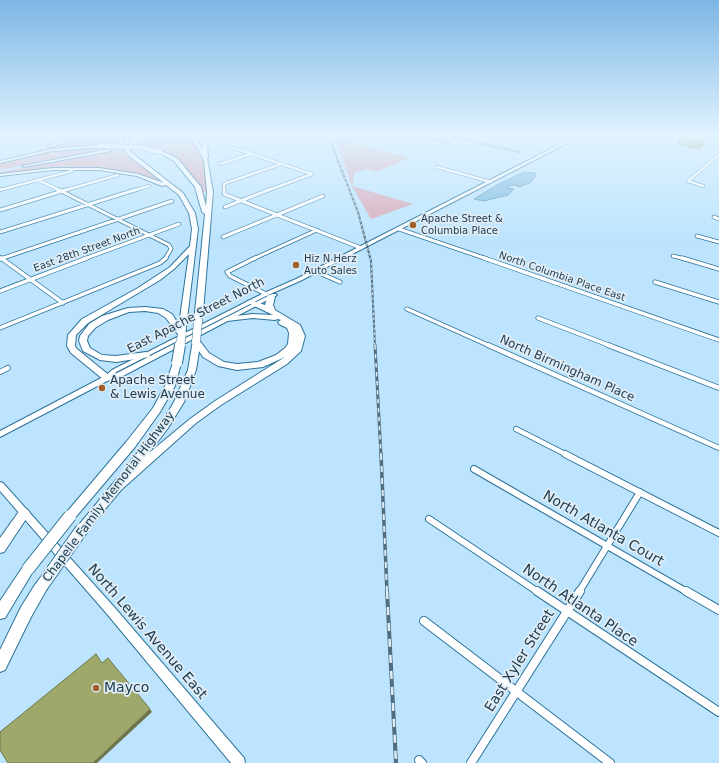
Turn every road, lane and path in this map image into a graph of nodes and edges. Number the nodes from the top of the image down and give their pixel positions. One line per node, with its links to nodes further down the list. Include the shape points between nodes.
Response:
1 (46, 171): 12 (highway)
2 (72, 171): 14 (street)
3 (106, 171): 20 (highway, via 149,178)
4 (152, 171): 20 (highway, Chapelle Family Memorial Highway)
5 (185, 171): 31 (highway, bridge, via 201,193)
6 (208, 171): 31 (highway, Chapelle Family Memorial Highway)
7 (262, 171): 23 (street, via 224,185 224,194)
8 (301, 171): 23 (street, via 312,174)
9 (450, 171): 15 (street)
10 (513, 171): 15 (main road, East Apache Street North)
11 (700, 171): 17 (street, via 688,181)
12 (0, 175)
13 (118, 175): 19 (street)
14 (38, 180): 18 (street); 19 (street)
15 (491, 182): 33 (main road, East Apache Street North)
16 (149, 186): 24 (street)
17 (703, 186)
18 (0, 190)
19 (62, 192): 24 (street); 26 (street)
20 (181, 194): 40 (highway, Chapelle Family Memorial Highway, via 194,218)
21 (323, 196): 27 (street)
22 (172, 201): 29 (street)
23 (241, 201): 25 (street); 27 (street)
24 (89, 205): 29 (street); 35 (street)
25 (224, 207)
26 (0, 210)
27 (277, 215): 34 (street); 38 (street)
28 (714, 217): 30 (street)
29 (117, 219): 36 (street); 43 (street)
30 (719, 219)
31 (208, 222): 61 (highway, Chapelle Family Memorial Highway, bridge, via 196,342)
32 (179, 224): 36 (street, East 28th Street North)
33 (399, 229): 41 (main road, East Apache Street North); 60 (street, North Columbia Place East)
34 (317, 230): 41 (street); 50 (street, via 227,272 230,276)
35 (0, 232)
36 (148, 235): 46 (street, East 28th Street North); 52 (street, via 171,247 166,259)
37 (697, 236): 39 (street)
38 (223, 237)
39 (719, 242)
40 (193, 246): 59 (highway, Chapelle Family Memorial Highway); 65 (highway, via 158,279 90,318 72,335 71,346 74,351)
41 (361, 248): 45 (main road, East Apache Street North)
42 (673, 256): 44 (street)
43 (0, 258): 46 (street)
44 (719, 269)
45 (315, 271): 47 (street); 50 (main road, East Apache Street North)
46 (30, 279): 49 (street, East 28th Street North); 52 (street)
47 (340, 282)
48 (655, 282): 51 (street)
49 (0, 291)
50 (268, 295): 53 (main road, East Apache Street North); 55 (highway)
51 (719, 302)
52 (63, 303): 58 (street)
53 (253, 304): 55 (highway); 57 (main road, East Apache Street North); 62 (main road, East Apache Street North)
54 (407, 309): 69 (street, North Birmingham Place)
55 (273, 315): 57 (highway); 61 (highway, via 290,327 294,339 288,350 272,361 251,367 232,366 217,362); 72 (highway, via 291,321 298,327 301,341 296,352 193,421)
56 (538, 318): 66 (street)
57 (227, 319): 65 (main road, East Apache Street North, via 119,375)
58 (0, 328)
59 (182, 334): 62 (highway, via 172,318 164,313 133,310 100,320 89,328 84,336 86,349 100,356 116,359); 81 (highway, Chapelle Family Memorial Highway, bridge, via 170,386 157,410 132,444 28,569)
60 (719, 340)
61 (199, 352): 72 (highway, Chapelle Family Memorial Highway, via 172,414)
62 (146, 355): 65 (main road, East Apache Street North, via 114,371)
63 (8, 368): 64 (street)
64 (0, 372)
65 (107, 378): 68 (main road, East Apache Street North)
66 (719, 388)
67 (516, 429): 73 (street)
68 (0, 434)
69 (719, 448)
70 (474, 469): 77 (street, North Atlanta Court)
71 (0, 485): 74 (main road, North Lewis Avenue East)
72 (117, 486): 83 (highway, Chapelle Family Memorial Highway, bridge, via 41,586)
73 (640, 492): 76 (street); 77 (street, East Xyler Street)
74 (24, 513): 78 (highway); 86 (main road, North Lewis Avenue East, via 111,611)
75 (429, 520): 80 (street, North Atlanta Place)
76 (719, 533)
77 (608, 546): 79 (street, North Atlanta Court); 80 (street, East Xyler Street)
78 (0, 548)
79 (719, 610)
80 (567, 611): 84 (street, East Xyler Street); 85 (street, North Atlanta Place)
81 (0, 613)
82 (424, 621): 84 (street)
83 (0, 665)
84 (517, 691): 87 (street, East Xyler Street); 88 (street)
85 (719, 712)
86 (238, 763)
87 (471, 763)
88 (610, 763)

